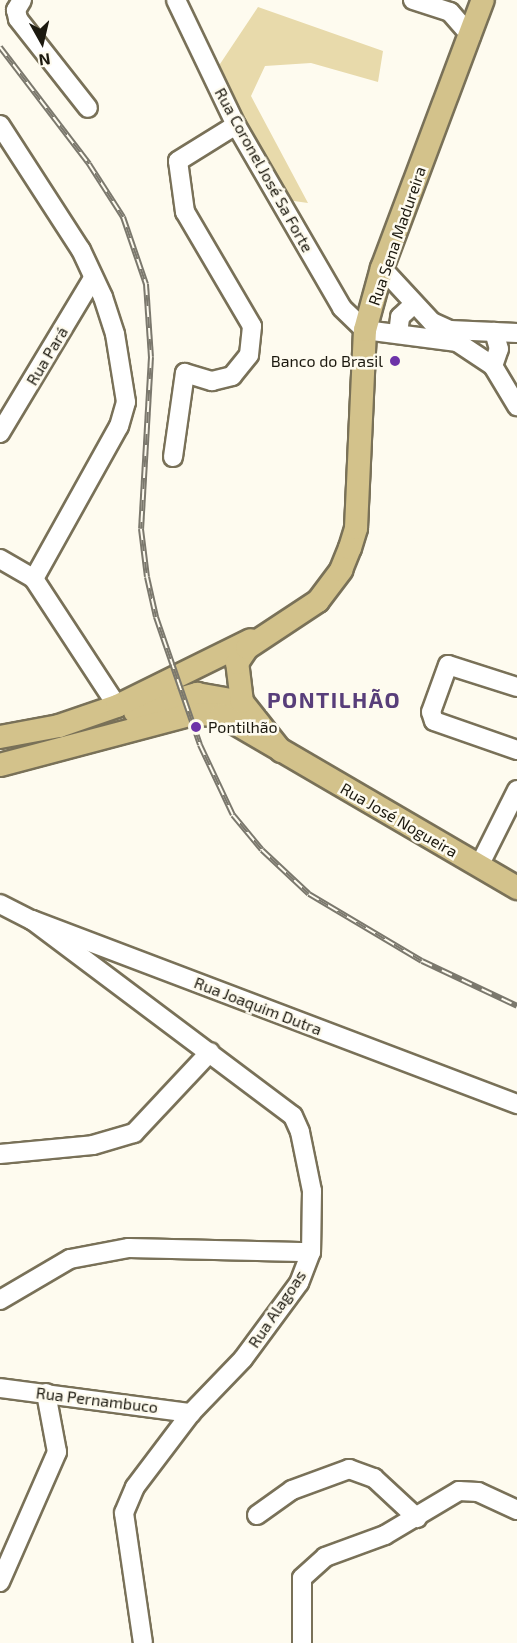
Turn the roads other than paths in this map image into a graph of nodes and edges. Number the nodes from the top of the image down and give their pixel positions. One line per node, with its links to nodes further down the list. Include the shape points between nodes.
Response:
1 (22, 0): 7 (street, via 16,10 18,19)
2 (177, 0): 9 (street, Rua Coronel José Sa Forte)
3 (413, 0): 5 (street)
4 (483, 3): 5 (street); 6 (main road, Rua Sena Madureira)
5 (450, 12): 6 (street)
6 (471, 36): 10 (main road, Rua Sena Madureira)
7 (88, 108)
8 (0, 125): 11 (street, via 81,250)
9 (236, 125): 13 (street, Rua Coronel José Sa Forte, via 342,308); 20 (street, via 178,161 185,212 252,326 249,355 232,376 212,381 185,373)
10 (382, 268): 12 (street); 13 (main road, Rua Sena Madureira)
11 (93, 278): 19 (street, Rua Pará); 22 (street, via 115,334 125,413)
12 (413, 304): 14 (street, via 432,322 450,330); 16 (street, via 400,316)
13 (365, 330): 16 (street); 23 (main road, Rua Sena Madureira, via 356,528 341,570 318,601)
14 (494, 332): 15 (street); 17 (street, via 499,349)
15 (517, 333)
16 (398, 334): 17 (street, via 457,342)
17 (493, 366): 18 (street)
18 (517, 406)
19 (0, 433)
20 (173, 457)
21 (0, 559): 22 (street)
22 (34, 579): 26 (street)
23 (277, 628): 25 (main road, via 240,654 235,672); 26 (main road)
24 (517, 687): 28 (street, via 448,665 431,712 434,721)
25 (242, 702): 26 (main road, via 197,694 135,712); 29 (main road)
26 (117, 705): 27 (main road, via 59,726)
27 (0, 737)
28 (517, 750)
29 (281, 751): 30 (main road, Rua José Nogueira, via 232,719 194,714); 33 (main road, Rua José Nogueira)
30 (10, 762): 31 (main road, Rua José Nogueira)
31 (0, 774)
32 (517, 790): 33 (street)
33 (478, 866): 34 (main road, Rua José Nogueira)
34 (517, 888)
35 (0, 904): 36 (street, Rua Joaquim Dutra)
36 (32, 920): 37 (street, Rua Alagoas); 38 (street, Rua Joaquim Dutra)
37 (210, 1052): 39 (street, via 134,1132 93,1145); 40 (street, Rua Alagoas, via 268,1095 297,1124 312,1191)
38 (517, 1104)
39 (0, 1154)
40 (311, 1252): 41 (street, via 129,1248 70,1259); 44 (street, Rua Alagoas, via 299,1283 243,1359)
41 (0, 1300)
42 (1, 1389): 43 (street, Rua Pernambuco)
43 (46, 1393): 44 (street, Rua Pernambuco); 48 (street, via 57,1452)
44 (191, 1413): 49 (street, Rua Alagoas, via 135,1487 124,1513)
45 (517, 1510): 47 (street, via 466,1490)
46 (256, 1515): 47 (street, via 292,1490 349,1469 374,1478)
47 (417, 1518): 50 (street, via 313,1565 302,1578)
48 (0, 1582)
49 (143, 1643)
50 (302, 1643)

